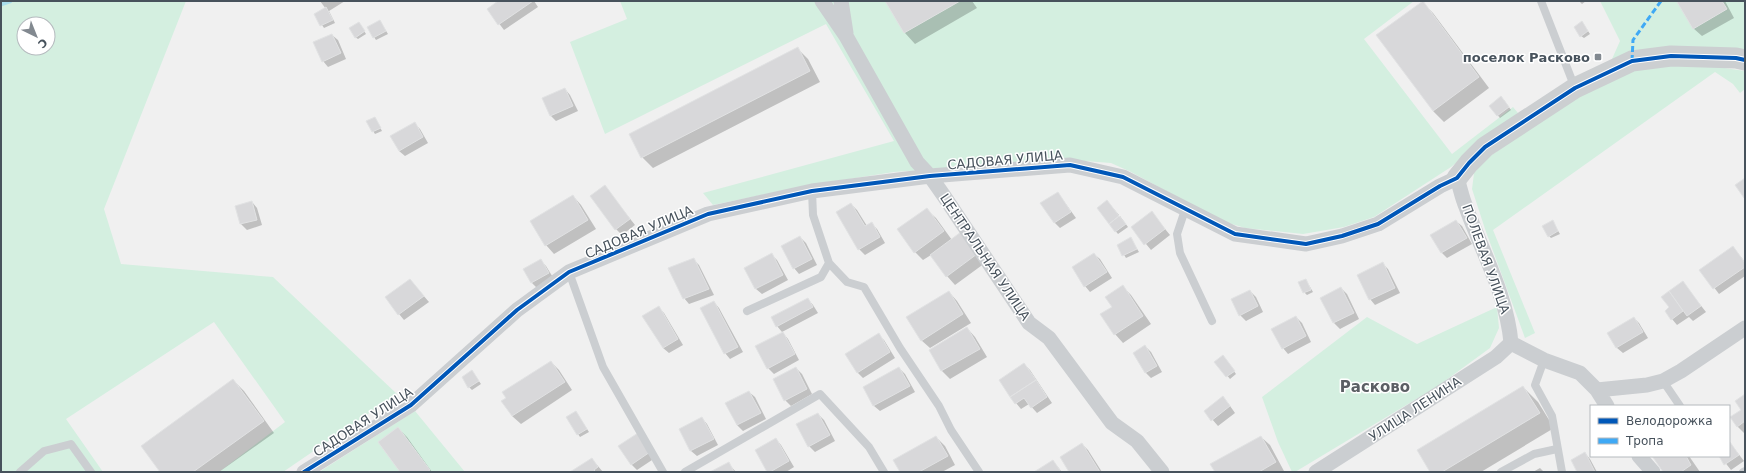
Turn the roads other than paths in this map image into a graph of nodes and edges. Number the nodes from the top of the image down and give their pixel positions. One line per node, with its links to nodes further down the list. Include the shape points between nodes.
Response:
1 (822, 1): 4 (street, ЦЕНТРАЛЬНАЯ УЛИЦА)
2 (841, 1): 4 (street)
3 (1541, 1): 6 (lane)
4 (846, 36): 7 (street, ЦЕНТРАЛЬНАЯ УЛИЦА, via 917,162)
5 (1745, 60): 6 (street, САДОВАЯ УЛИЦА, via 1671,56 1632,61)
6 (1575, 88): 8 (street, САДОВАЯ УЛИЦА, via 1485,147)
7 (930, 176): 9 (street, САДОВАЯ УЛИЦА); 10 (street, САДОВАЯ УЛИЦА, via 1070,165 1123,177); 31 (street, ЦЕНТРАЛЬНАЯ УЛИЦА, via 1029,323 1050,338 1112,423 1137,441)
8 (1458, 178): 10 (street, САДОВАЯ УЛИЦА, via 1440,186 1378,224 1306,244 1235,234); 16 (street, ПОЛЕВАЯ УЛИЦА, via 1465,206 1505,306)
9 (812, 190): 11 (lane, via 813,215); 12 (street, САДОВАЯ УЛИЦА, via 708,214)
10 (1186, 210): 14 (lane, via 1177,234 1180,253)
11 (829, 263): 13 (lane, via 821,276); 30 (lane, via 847,282 864,288)
12 (569, 272): 26 (street, САДОВАЯ УЛИЦА, via 517,310 411,406); 27 (lane, via 603,367)
13 (747, 311)
14 (1212, 321)
15 (1745, 328): 18 (street)
16 (1511, 343): 17 (street); 32 (street, УЛИЦА ЛЕНИНА, via 1496,357)
17 (1544, 360): 19 (street, via 1580,373); 22 (lane, via 1535,385 1552,416)
18 (1663, 381): 19 (street); 21 (lane)
19 (1597, 390): 20 (street)
20 (1606, 405)
21 (1679, 405)
22 (1558, 449): 33 (lane, via 1534,454); 34 (lane)
23 (1640, 457): 35 (street)
24 (20, 472): 25 (lane, via 44,452 71,444)
25 (91, 472)
26 (304, 472)
27 (663, 472)
28 (685, 472): 29 (lane, via 820,394 869,447)
29 (884, 472)
30 (979, 472)
31 (1162, 472)
32 (1316, 472)
33 (1501, 472)
34 (1562, 472)
35 (1653, 472)

